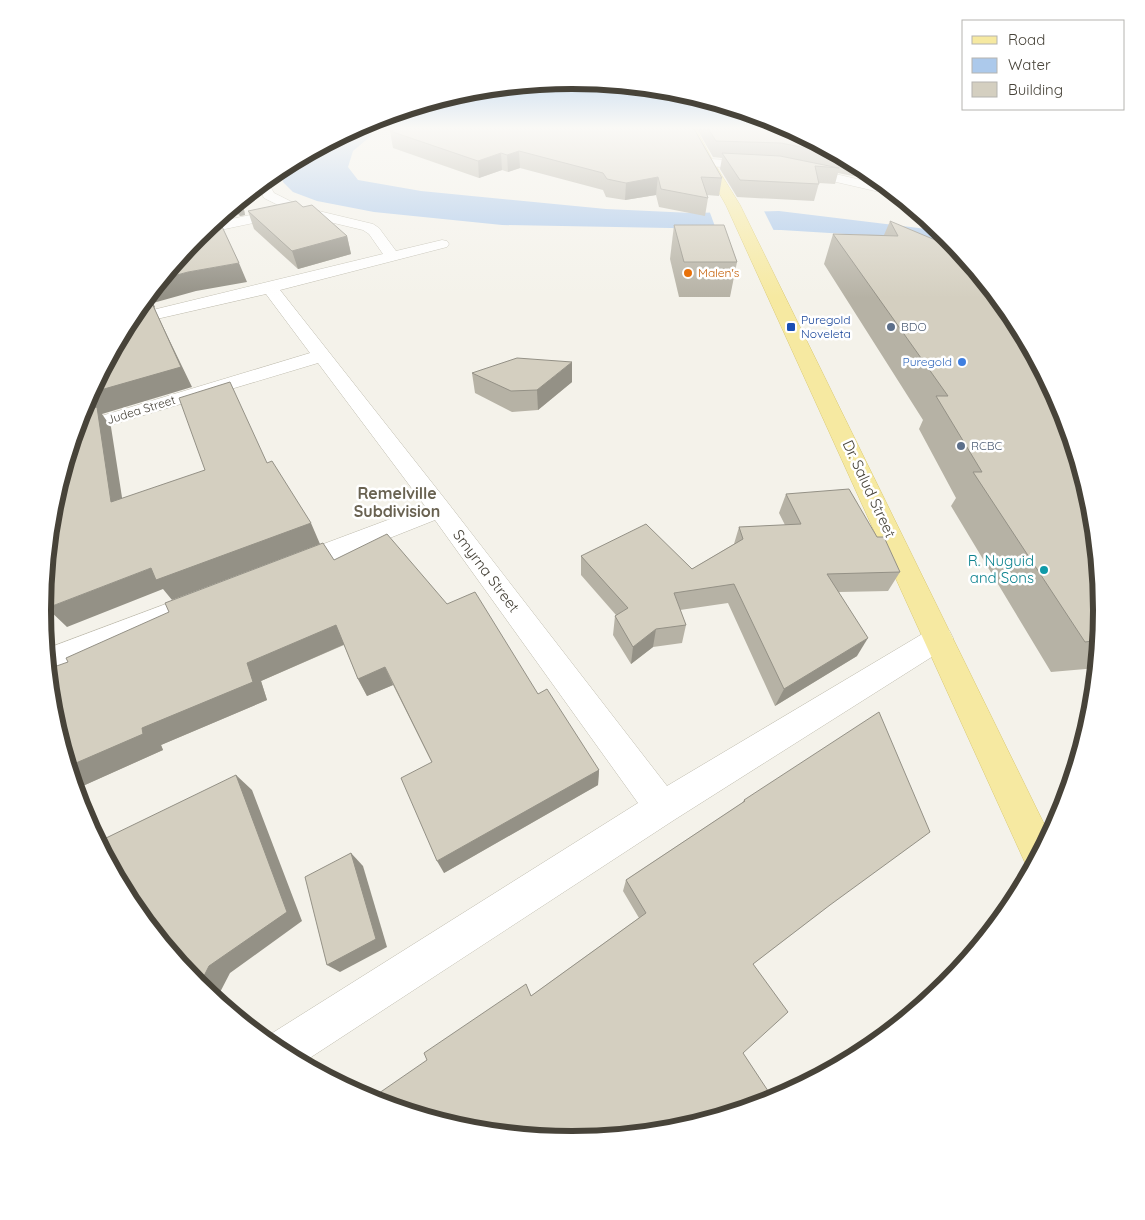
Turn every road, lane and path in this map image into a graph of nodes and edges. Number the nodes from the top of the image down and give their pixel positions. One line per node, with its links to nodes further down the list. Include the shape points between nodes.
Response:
1 (720, 184): 16 (main road, Dr. Salud Street)
2 (860, 184): 3 (street)
3 (878, 188)
4 (266, 189): 5 (street, via 269,195)
5 (297, 210): 6 (street); 8 (street, via 368,227)
6 (220, 226)
7 (442, 244): 8 (street)
8 (392, 258): 9 (street)
9 (270, 288): 10 (street); 11 (street, Smyrna Street)
10 (140, 318)
11 (321, 356): 12 (street, Judea Street); 13 (street, Smyrna Street)
12 (85, 427)
13 (440, 509): 14 (street); 18 (street, Smyrna Street)
14 (276, 573)
15 (184, 608): 17 (street)
16 (939, 638): 18 (street); 19 (main road, Dr. Salud Street)
17 (54, 659)
18 (662, 808): 20 (street)
19 (1037, 847)
20 (289, 1046)

